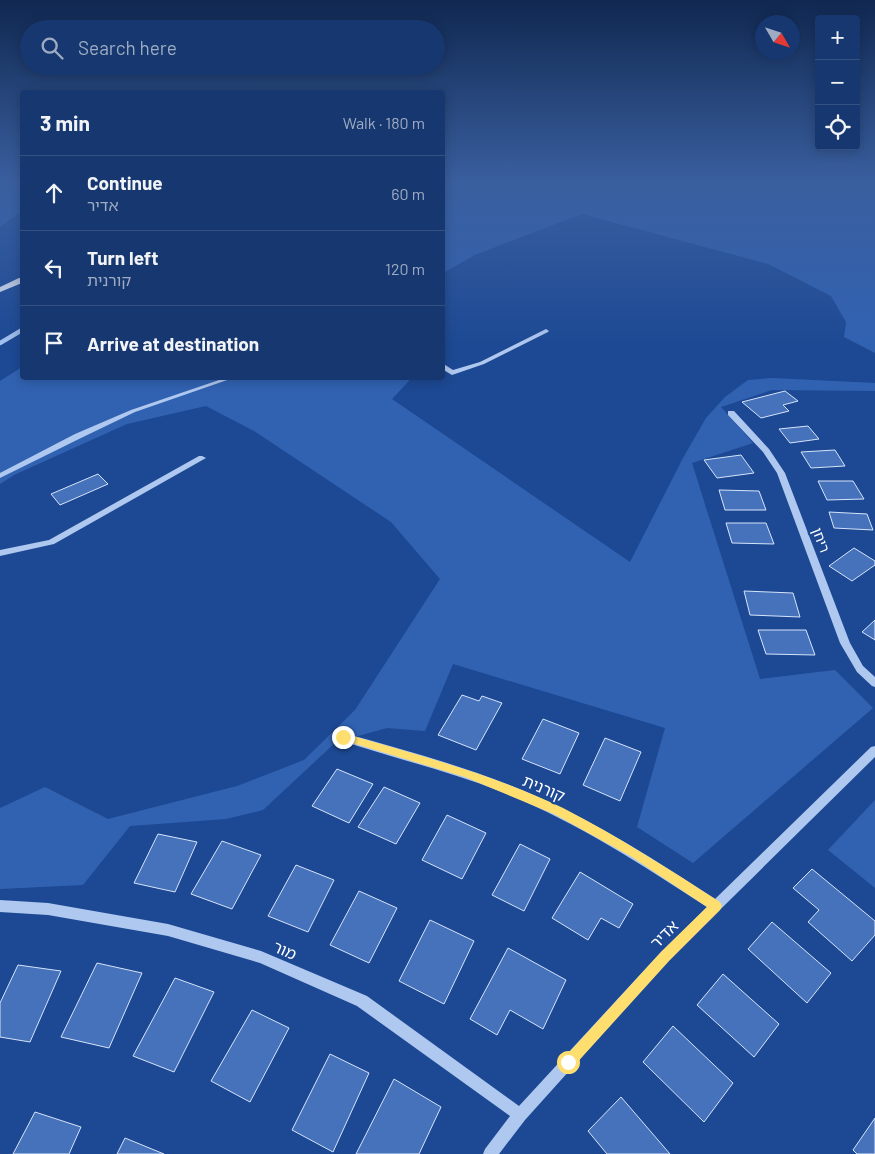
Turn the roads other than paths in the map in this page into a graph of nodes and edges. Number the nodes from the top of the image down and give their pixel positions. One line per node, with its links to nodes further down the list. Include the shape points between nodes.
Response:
1 (20, 281): 2 (main road)
2 (0, 290)
3 (546, 331): 4 (street, via 482,363 452,373)
4 (445, 367)
5 (224, 380): 8 (street, via 133,411)
6 (731, 413): 10 (street, ריחן, via 766,451 781,473 845,644 860,669)
7 (202, 458): 9 (street, via 51,542)
8 (0, 476)
9 (0, 553)
10 (875, 683)
11 (343, 737): 14 (street, קורנית, via 467,774 558,811 636,854)
12 (875, 750): 14 (street, אדיר)
13 (0, 906): 15 (street, מור, via 48,908 168,930 262,957 362,1001)
14 (716, 906): 15 (street, אדיר, via 665,956)
15 (520, 1115): 16 (street, אדיר)
16 (490, 1154)

